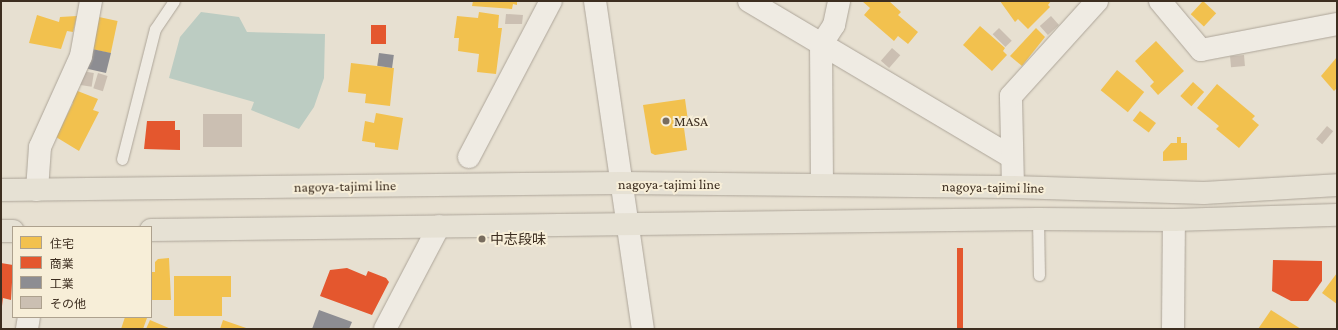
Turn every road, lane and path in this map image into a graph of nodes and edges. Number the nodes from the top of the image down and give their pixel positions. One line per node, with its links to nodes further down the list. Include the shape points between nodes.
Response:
1 (91, 1): 19 (street, via 81,56 40,147)
2 (174, 1): 13 (lane, via 154,29)
3 (551, 1): 12 (street)
4 (595, 1): 14 (street)
5 (749, 1): 10 (street)
6 (839, 1): 10 (street, via 834,25)
7 (1097, 1): 11 (street, via 1011,96)
8 (1160, 1): 9 (street, via 1200,50)
9 (1337, 24)
10 (821, 45): 11 (street); 15 (street)
11 (1012, 156): 17 (street)
12 (469, 158)
13 (122, 159)
14 (621, 183): 15 (main road, nagoya-tajimi line); 19 (main road, nagoya-tajimi line); 23 (street)
15 (822, 185): 17 (main road, nagoya-tajimi line)
16 (1337, 185): 17 (main road, nagoya-tajimi line, via 1204,193)
17 (1013, 187)
18 (1, 190): 19 (main road, nagoya-tajimi line)
19 (37, 190)
20 (1337, 215): 22 (main road)
21 (1038, 219): 22 (main road); 23 (main road); 28 (lane)
22 (1174, 220): 33 (street)
23 (627, 224): 24 (main road); 32 (street)
24 (438, 226): 25 (main road); 31 (street)
25 (152, 230)
26 (1, 231): 27 (main road)
27 (12, 231)
28 (1039, 275)
29 (29, 318): 30 (street)
30 (27, 329)
31 (385, 329)
32 (643, 329)
33 (1173, 329)

